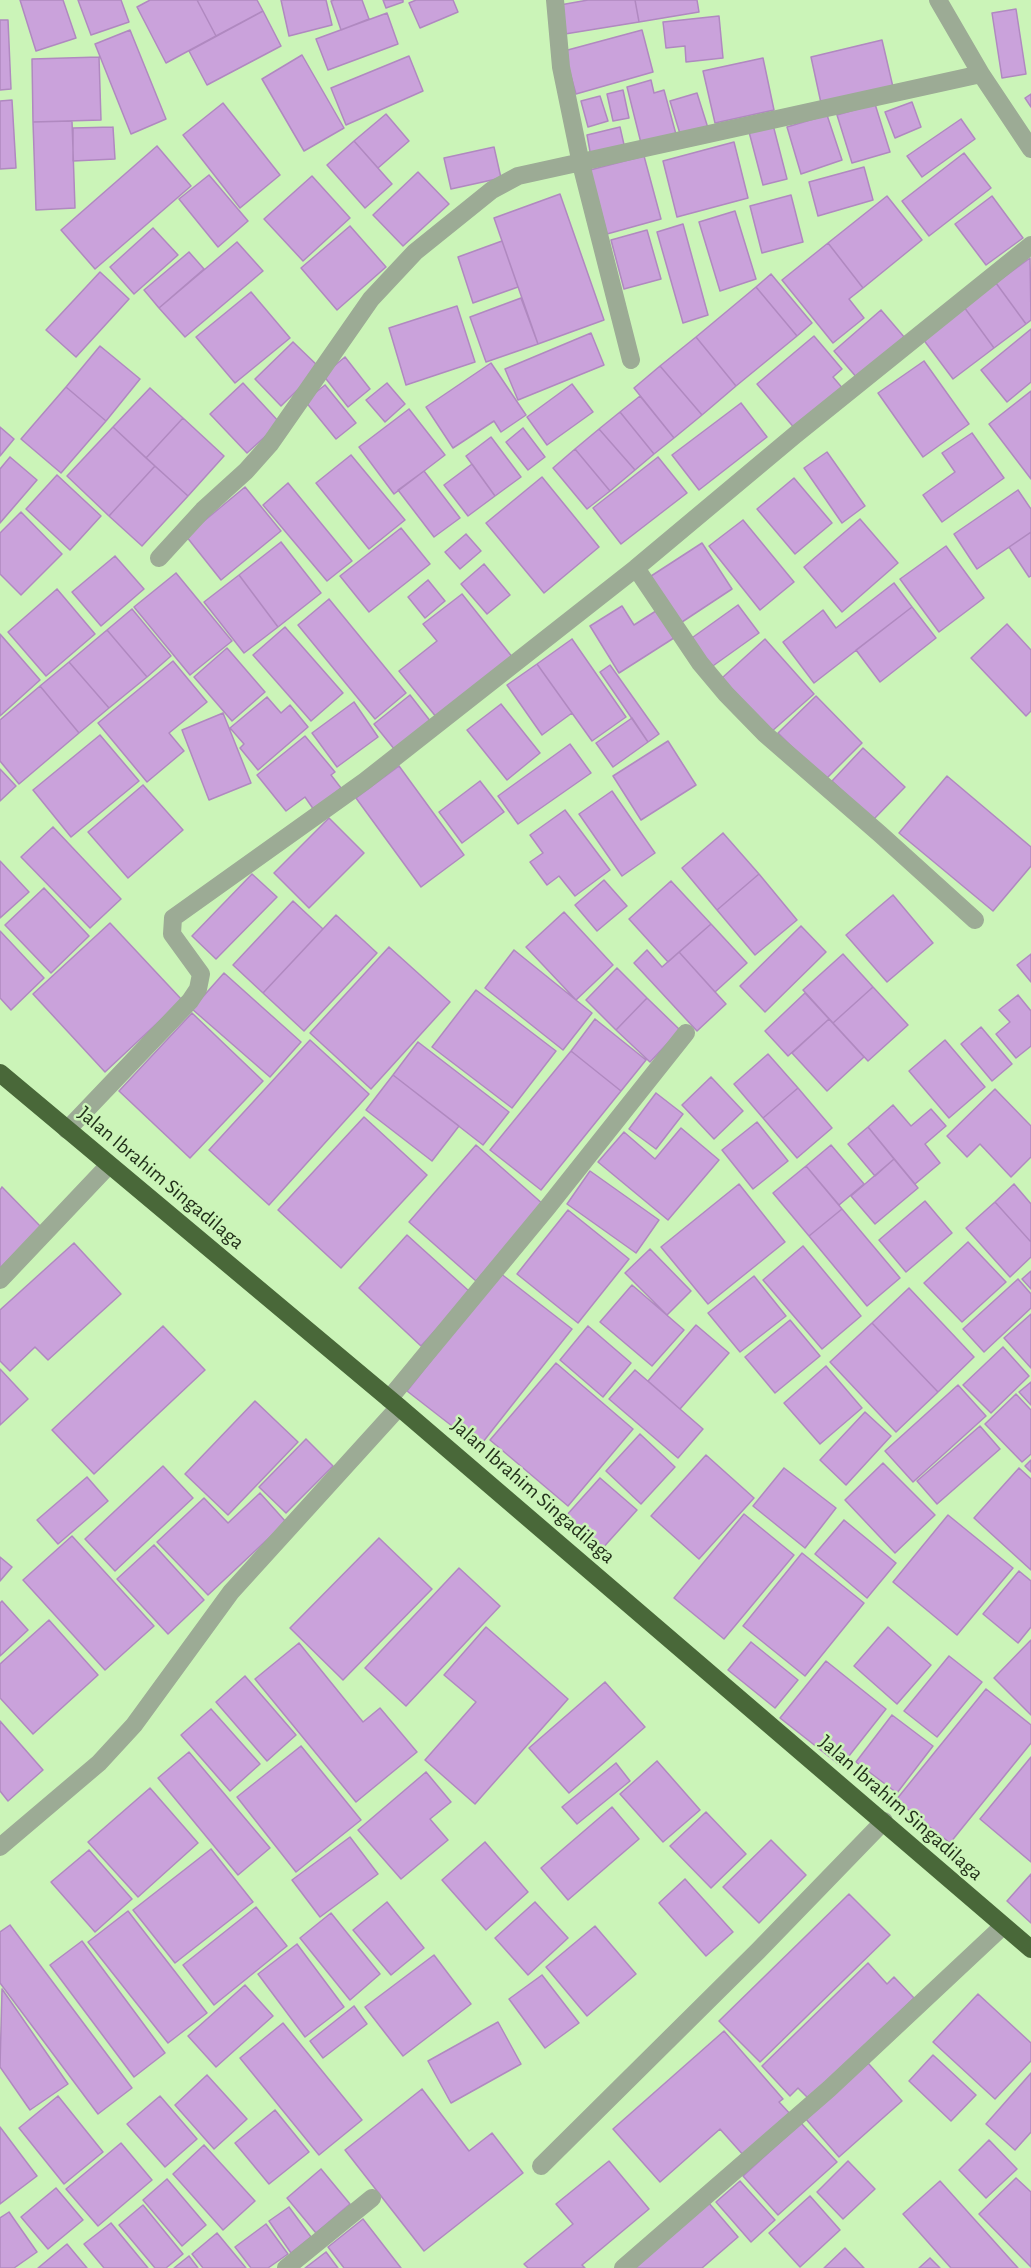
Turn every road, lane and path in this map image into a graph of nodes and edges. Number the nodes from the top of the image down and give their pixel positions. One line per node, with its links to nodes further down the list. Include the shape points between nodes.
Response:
1 (555, 0): 5 (street, via 561,67)
2 (938, 0): 3 (street)
3 (981, 74): 4 (street); 5 (street)
4 (1031, 149)
5 (581, 164): 7 (street); 8 (street, via 518,176 492,190 415,252 371,299 270,444)
6 (1031, 245): 9 (street)
7 (631, 360)
8 (159, 558)
9 (636, 568): 10 (street, via 700,663 734,702); 13 (street, via 365,781 173,918 172,934 201,974 198,989)
10 (975, 920)
11 (686, 1033): 16 (street)
12 (0, 1073): 13 (highway, Jalan Ibrahim Singadilaga)
13 (67, 1130): 14 (highway, Jalan Ibrahim Singadilaga)
14 (109, 1165): 15 (street); 16 (highway, Jalan Ibrahim Singadilaga)
15 (0, 1280)
16 (394, 1403): 17 (highway, Jalan Ibrahim Singadilaga); 18 (street, via 231,1592 120,1740 99,1763)
17 (884, 1821): 19 (highway, Jalan Ibrahim Singadilaga); 21 (street)
18 (0, 1847)
19 (1002, 1926): 20 (highway, Jalan Ibrahim Singadilaga); 24 (street, via 829,2090)
20 (1031, 1949)
21 (541, 2166)
22 (372, 2198): 23 (street)
23 (286, 2268)
24 (622, 2268)

